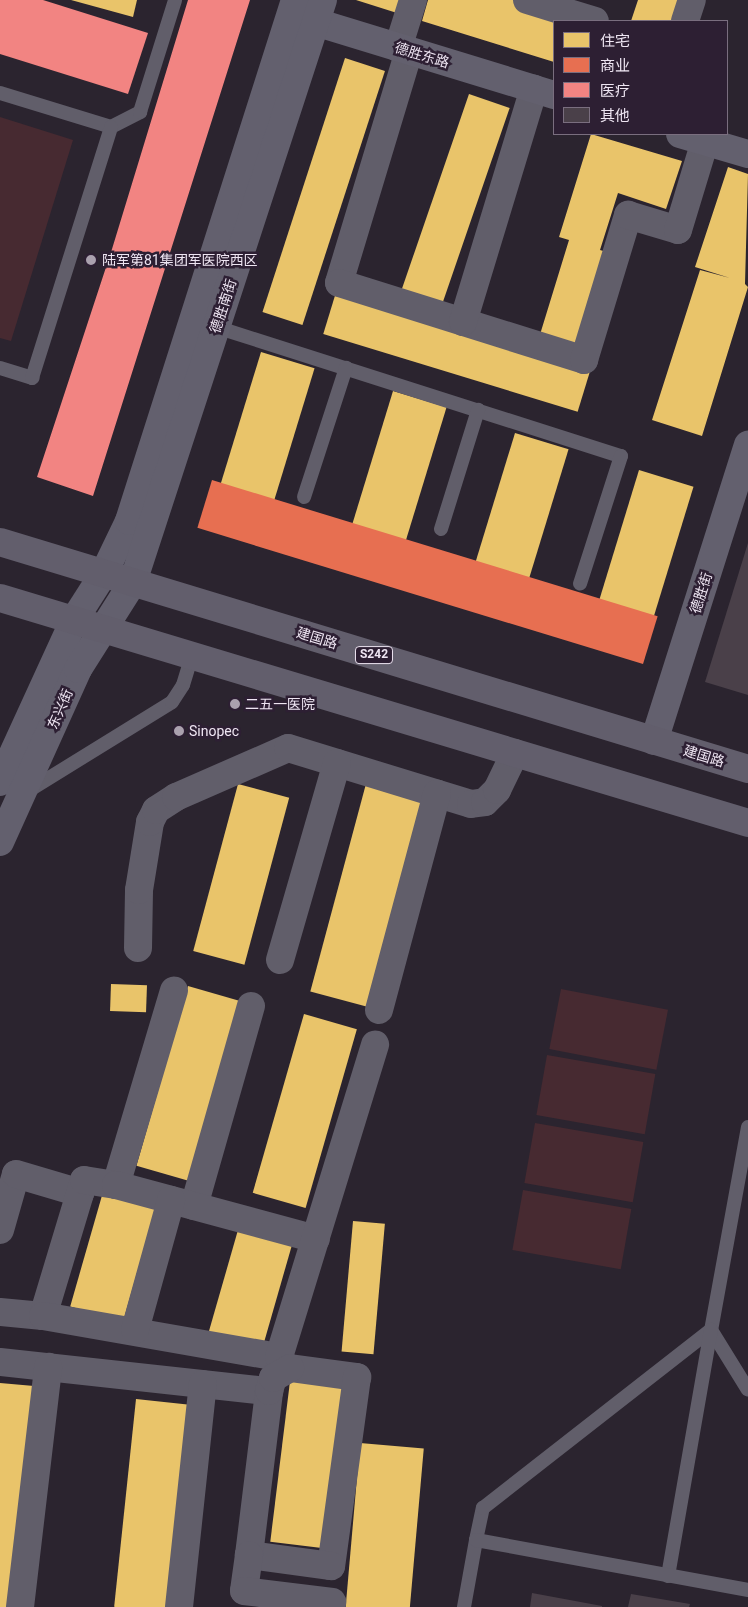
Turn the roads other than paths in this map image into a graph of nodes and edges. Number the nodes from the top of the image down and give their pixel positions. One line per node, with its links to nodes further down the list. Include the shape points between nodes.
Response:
1 (175, 0): 13 (lane, via 140,112)
2 (413, 0): 10 (street)
3 (527, 0): 5 (street)
4 (692, 0): 9 (street)
5 (557, 5): 8 (street)
6 (292, 7): 7 (main road, 德胜东路); 25 (main road, 德胜南街, via 129,521)
7 (319, 12): 10 (main road, 德胜东路); 17 (main road, 德胜南街)
8 (593, 20)
9 (685, 20)
10 (404, 50): 11 (main road, 德胜东路); 16 (street, via 339,284)
11 (544, 92): 16 (street)
12 (0, 93): 13 (lane)
13 (111, 126): 18 (lane, via 32,378)
14 (693, 137): 15 (main road); 16 (street, via 678,230 628,215 584,360)
15 (748, 154)
16 (462, 322)
17 (216, 327): 19 (lane); 26 (main road, 德胜南街)
18 (0, 368)
19 (346, 368): 20 (lane); 22 (lane)
20 (478, 410): 23 (lane); 27 (lane, via 621,456)
21 (748, 445): 32 (main road, 德胜街)
22 (304, 497)
23 (441, 529)
24 (0, 542): 25 (main road, 建国路 / S242)
25 (104, 573): 26 (main road, 建国路 / S242); 29 (main road, 东兴街)
26 (133, 582): 30 (main road, 东兴街); 32 (main road, 建国路 / S242)
27 (580, 584)
28 (0, 598): 29 (main road)
29 (74, 620): 30 (main road); 36 (main road, 东兴街)
30 (104, 629): 31 (main road); 36 (main road, 东兴街)
31 (192, 656): 33 (main road); 36 (lane, via 183,685 172,702)
32 (654, 741): 35 (main road, 建国路 / S242)
33 (515, 753): 37 (street, via 497,790 485,802 471,804); 38 (main road)
34 (337, 763): 37 (street); 40 (street, via 288,748 176,797 156,810 146,838 139,890); 41 (street)
35 (748, 769)
36 (7, 788): 39 (main road, 东兴街)
37 (437, 794): 44 (street)
38 (748, 823)
39 (0, 842)
40 (138, 948)
41 (280, 960)
42 (174, 990): 47 (street)
43 (251, 1006): 49 (street)
44 (378, 1010)
45 (375, 1044): 51 (street)
46 (748, 1127): 55 (lane)
47 (116, 1185): 48 (street, via 84,1180); 49 (street)
48 (80, 1193): 50 (street, via 16,1174); 53 (street)
49 (182, 1203): 51 (street); 54 (street)
50 (0, 1230)
51 (316, 1239): 54 (street, via 279,1357)
52 (0, 1312): 53 (street)
53 (43, 1316): 54 (street)
54 (134, 1330)
55 (711, 1330): 59 (lane); 61 (lane, via 483,1508); 63 (lane)
56 (0, 1362): 57 (street)
57 (48, 1367): 58 (street); 66 (street)
58 (203, 1384): 60 (street); 67 (street)
59 (748, 1390)
60 (269, 1391): 62 (street); 62 (street, via 273,1378 290,1368 357,1377 331,1566)
61 (476, 1540): 63 (lane); 68 (lane)
62 (249, 1554): 65 (street, via 244,1591)
63 (668, 1576): 64 (lane)
64 (748, 1590)
65 (332, 1602)
66 (20, 1607)
67 (179, 1607)
68 (464, 1607)

